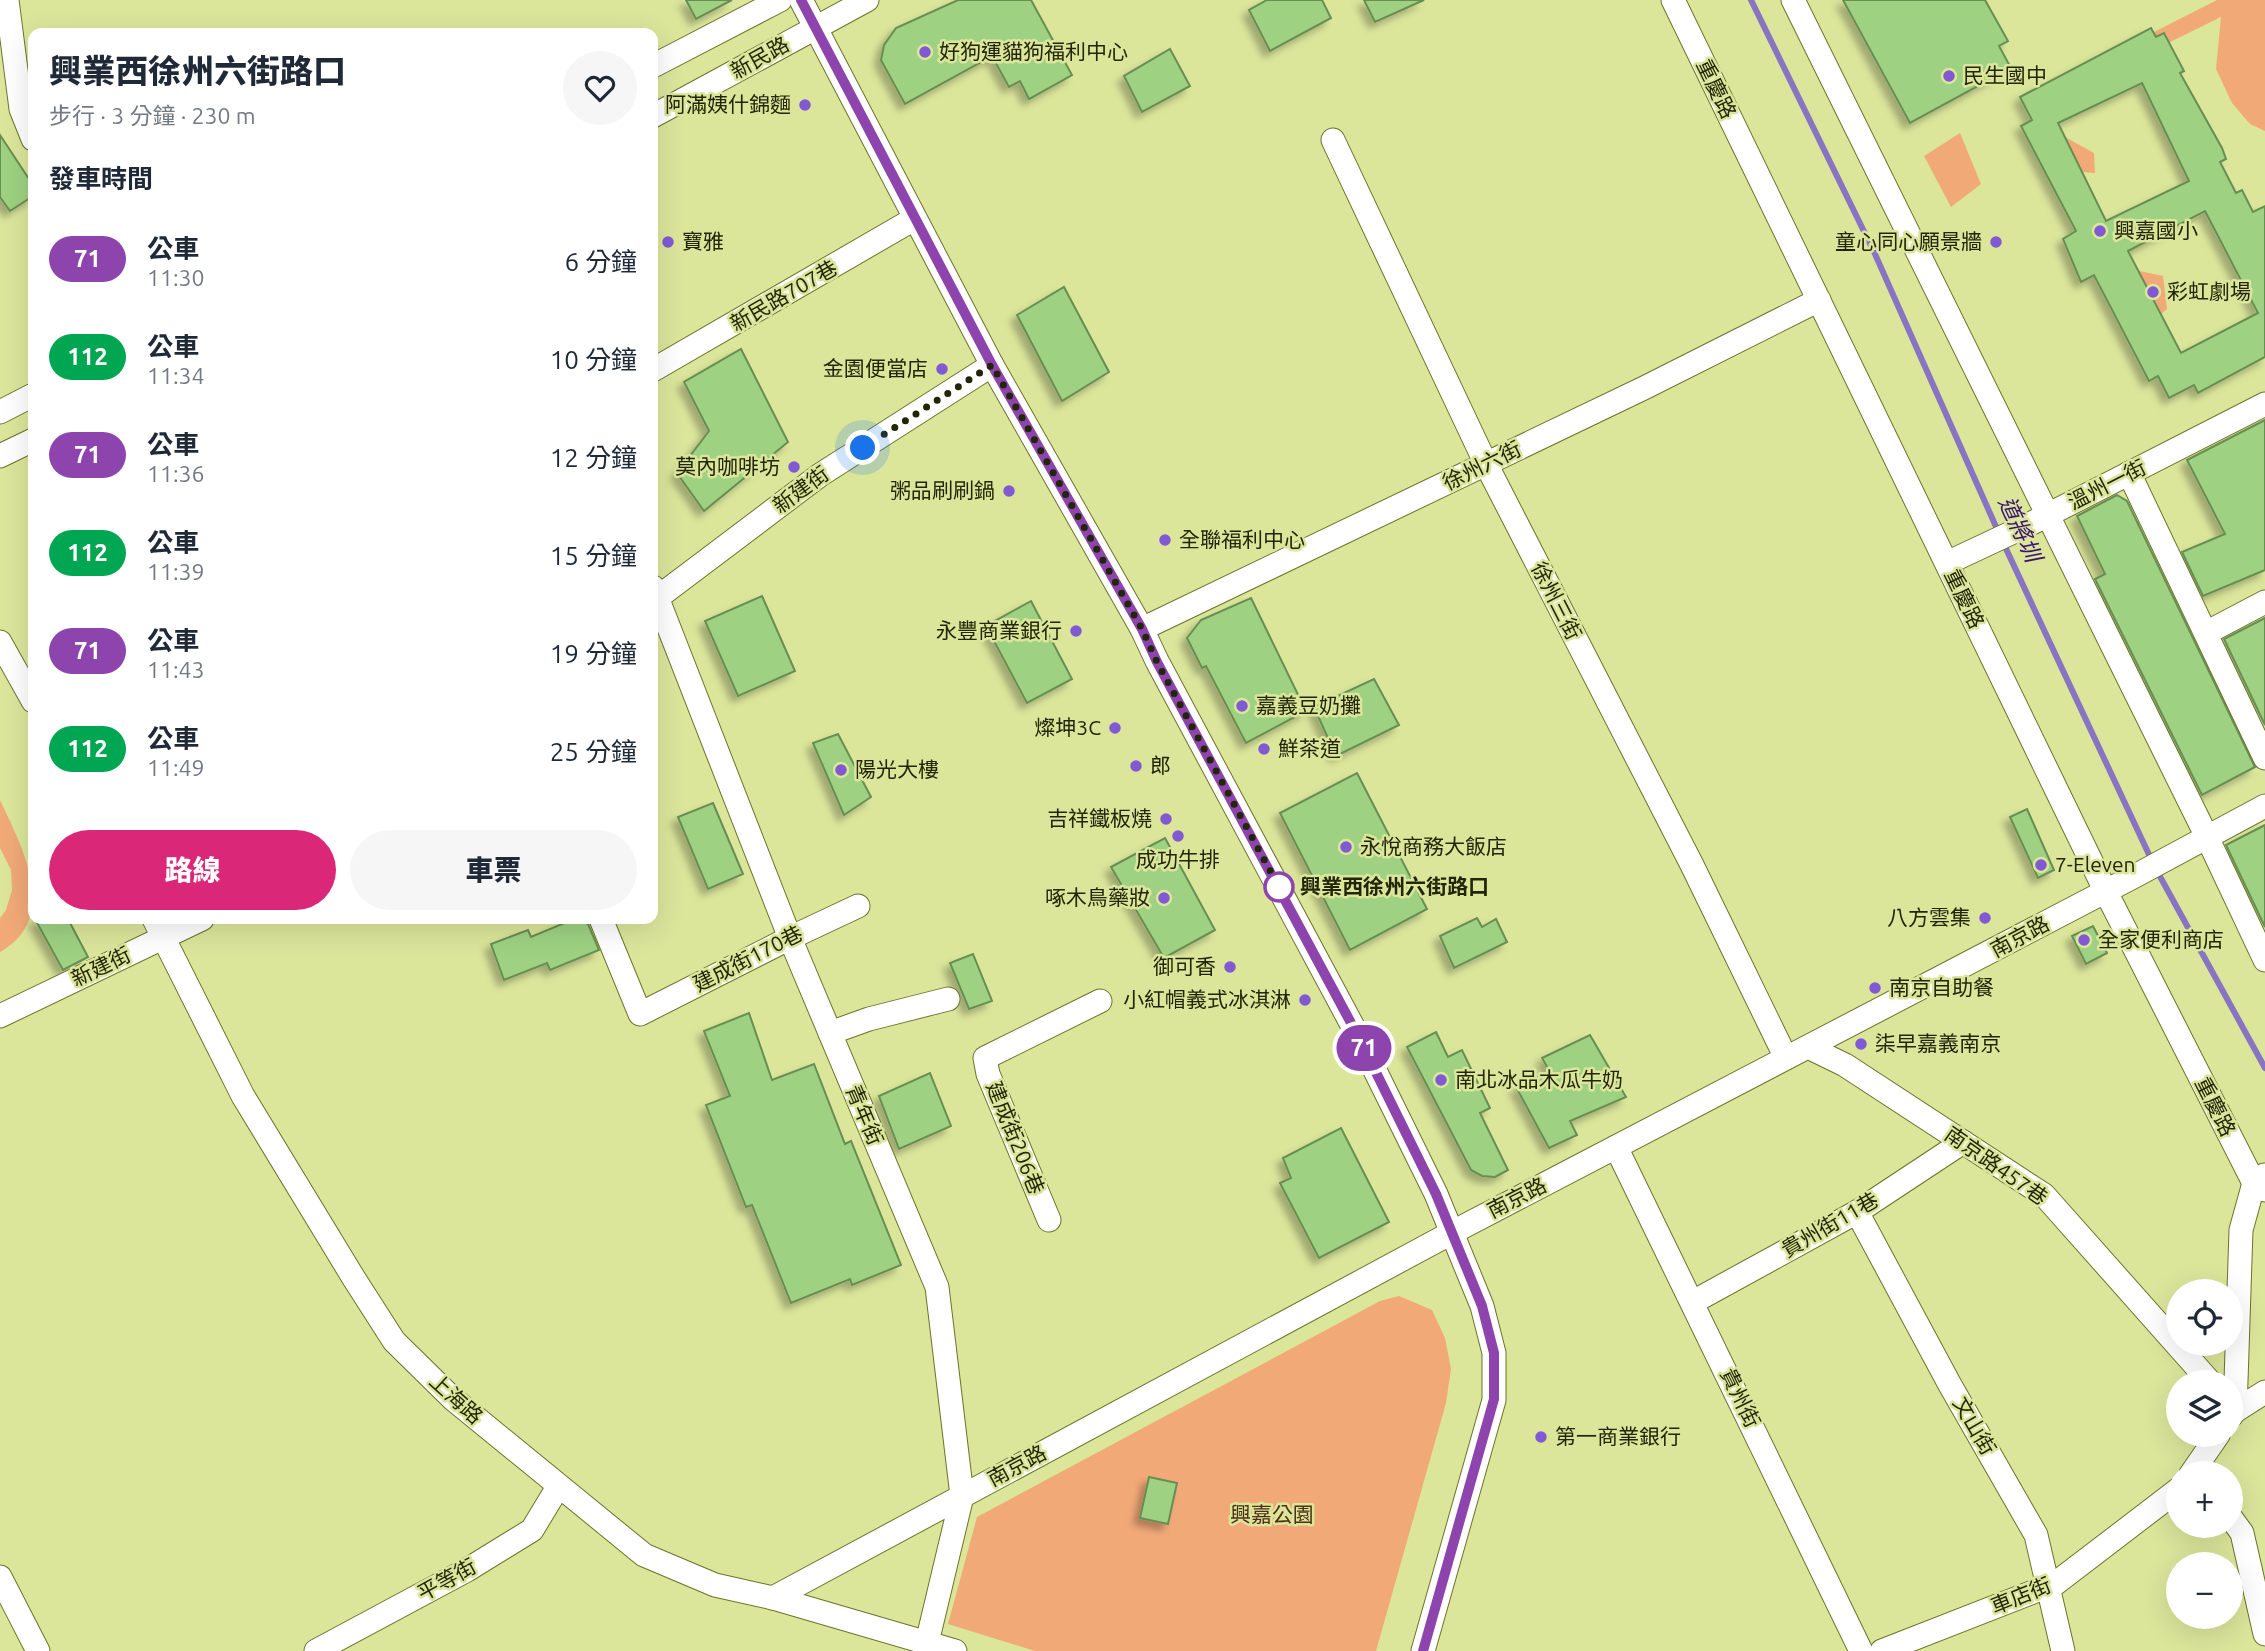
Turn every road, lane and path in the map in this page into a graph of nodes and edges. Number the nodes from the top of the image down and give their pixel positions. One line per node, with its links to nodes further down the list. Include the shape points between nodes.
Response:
1 (7, 0): 10 (street, via 20,109)
2 (780, 0): 8 (street, 新民路)
3 (801, 0): 7 (street)
4 (867, 0): 7 (street, 新民路)
5 (1673, 0): 13 (street, 重慶路)
6 (1793, 0): 23 (street)
7 (815, 28): 9 (street, 新民路); 12 (street)
8 (658, 63)
9 (658, 113)
10 (28, 127)
11 (1333, 140): 21 (street, 徐州三街)
12 (914, 219): 14 (street); 15 (street, 新民路707巷)
13 (1819, 300): 21 (street, 徐州六街); 24 (street, 重慶路)
14 (992, 365): 25 (street, 新建街, via 820,475); 28 (street)
15 (658, 367)
16 (28, 397): 18 (street)
17 (2265, 404): 22 (street, 溫州一街)
18 (0, 412)
19 (28, 442): 20 (street)
20 (0, 456)
21 (1486, 464): 28 (street, 徐州六街); 47 (street, 徐州三街)
22 (2129, 473): 23 (street, 溫州一街); 29 (street)
23 (2038, 520): 24 (street, 溫州一街); 34 (street)
24 (1947, 563): 35 (street, 重慶路)
25 (658, 592)
26 (2265, 602): 29 (street)
27 (658, 605): 40 (street, 青年街)
28 (1142, 629): 53 (street, via 1358,1036)
29 (2206, 633): 32 (street)
30 (0, 642): 31 (street)
31 (28, 692)
32 (2265, 758)
33 (2265, 806): 34 (street, 南京路)
34 (2198, 841): 35 (street, 南京路); 41 (street)
35 (2106, 892): 46 (street, 南京路); 50 (street, 重慶路)
36 (858, 906): 40 (street, 建成街170巷)
37 (179, 924): 39 (street, 新建街)
38 (603, 924): 40 (street, 建成街170巷, via 640,1014)
39 (160, 928): 44 (street, 新建街); 59 (street, 上海路, via 243,1096 394,1341 453,1399)
40 (790, 937): 45 (street, 青年街)
41 (2265, 960)
42 (948, 999): 45 (street)
43 (1100, 1001): 52 (street, 建成街206巷, via 985,1058)
44 (0, 1016)
45 (830, 1033): 60 (street, 青年街, via 937,1287)
46 (1808, 1047): 47 (street, 南京路); 48 (street, 南京路457巷, via 1845,1065)
47 (1786, 1058): 49 (street, 南京路)
48 (1963, 1142): 51 (street, 貴州街11巷); 55 (street, 南京路457巷, via 2044,1195)
49 (1616, 1147): 53 (street, 南京路); 54 (street, 貴州街)
50 (2261, 1182): 56 (street, via 2241,1230)
51 (1857, 1212): 54 (street, 貴州街11巷); 64 (street, 文山街, via 2036,1535)
52 (1049, 1220)
53 (1452, 1232): 60 (street, 南京路); 71 (street, via 1482,1306 1494,1353 1494,1399)
54 (1693, 1302): 72 (street, 貴州街)
55 (2199, 1370)
56 (2234, 1370)
57 (2265, 1392): 58 (street)
58 (2243, 1405)
59 (558, 1487): 65 (street, 上海路, via 644,1555 715,1585); 69 (street, 平等街, via 532,1530)
60 (962, 1496): 65 (street, 南京路); 67 (street, 青年街)
61 (2166, 1499): 64 (street, 車店街)
62 (2243, 1537): 66 (street)
63 (0, 1577): 68 (street)
64 (2049, 1586): 73 (street, 車店街); 74 (street, 文山街)
65 (773, 1598): 67 (street, 上海路)
66 (2265, 1634)
67 (927, 1647): 70 (street, 上海路)
68 (38, 1651)
69 (316, 1651)
70 (955, 1651)
71 (1423, 1651)
72 (1861, 1651)
73 (1882, 1651)
74 (2063, 1651)

